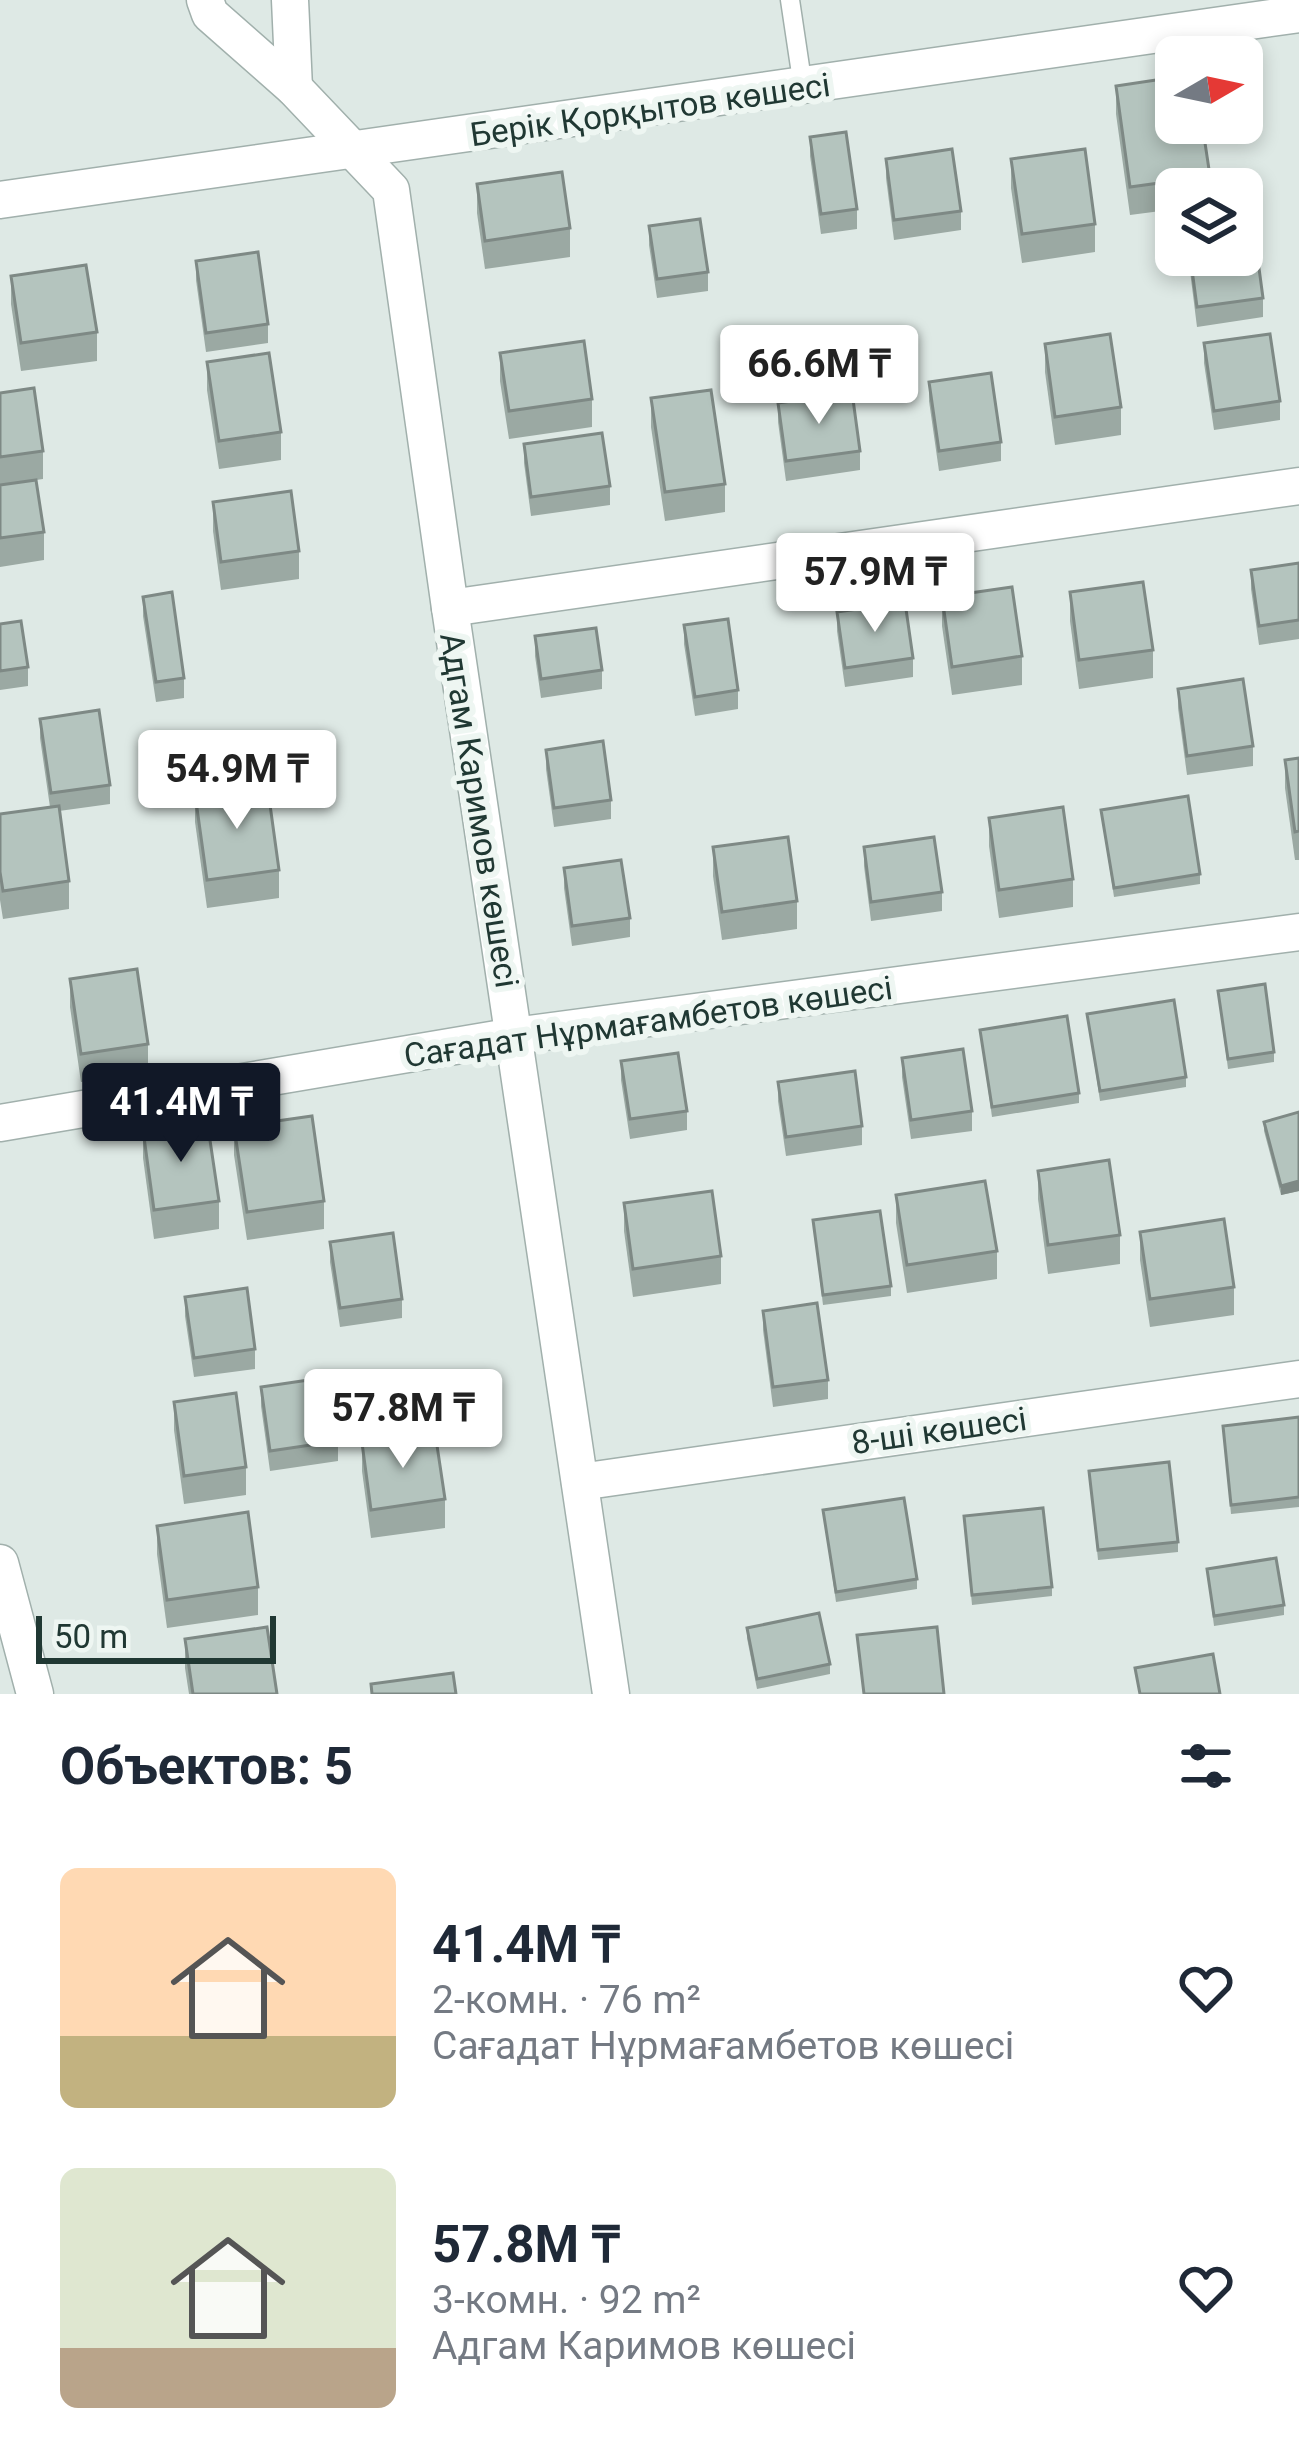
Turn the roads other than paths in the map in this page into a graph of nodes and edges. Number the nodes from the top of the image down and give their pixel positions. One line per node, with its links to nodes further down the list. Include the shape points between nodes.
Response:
1 (205, 0): 6 (street, Адгам Каримов көшесі, via 210,14)
2 (290, 0): 6 (street)
3 (790, 0): 5 (lane)
4 (1299, 14): 5 (street, Берік Қорқытов көшесі, via 1197,21)
5 (803, 87): 7 (street, Берік Қорқытов көшесі)
6 (294, 88): 7 (street, Адгам Каримов көшесі)
7 (356, 152): 8 (street, Берік Қорқытов көшесі); 10 (street, Адгам Каримов көшесі, via 392,190)
8 (0, 200)
9 (1299, 486): 10 (street)
10 (450, 608): 12 (street, Адгам Каримов көшесі)
11 (1299, 932): 12 (street, Сағадат Нұрмағамбетов көшесі)
12 (514, 1036): 13 (street, Сағадат Нұрмағамбетов көшесі); 15 (street, Адгам Каримов көшесі)
13 (0, 1124)
14 (1299, 1379): 15 (street, 8-шi көшесi)
15 (580, 1482): 18 (street, Адгам Каримов көшесі)
16 (0, 1563): 17 (street)
17 (22, 1690)
18 (611, 1694)

